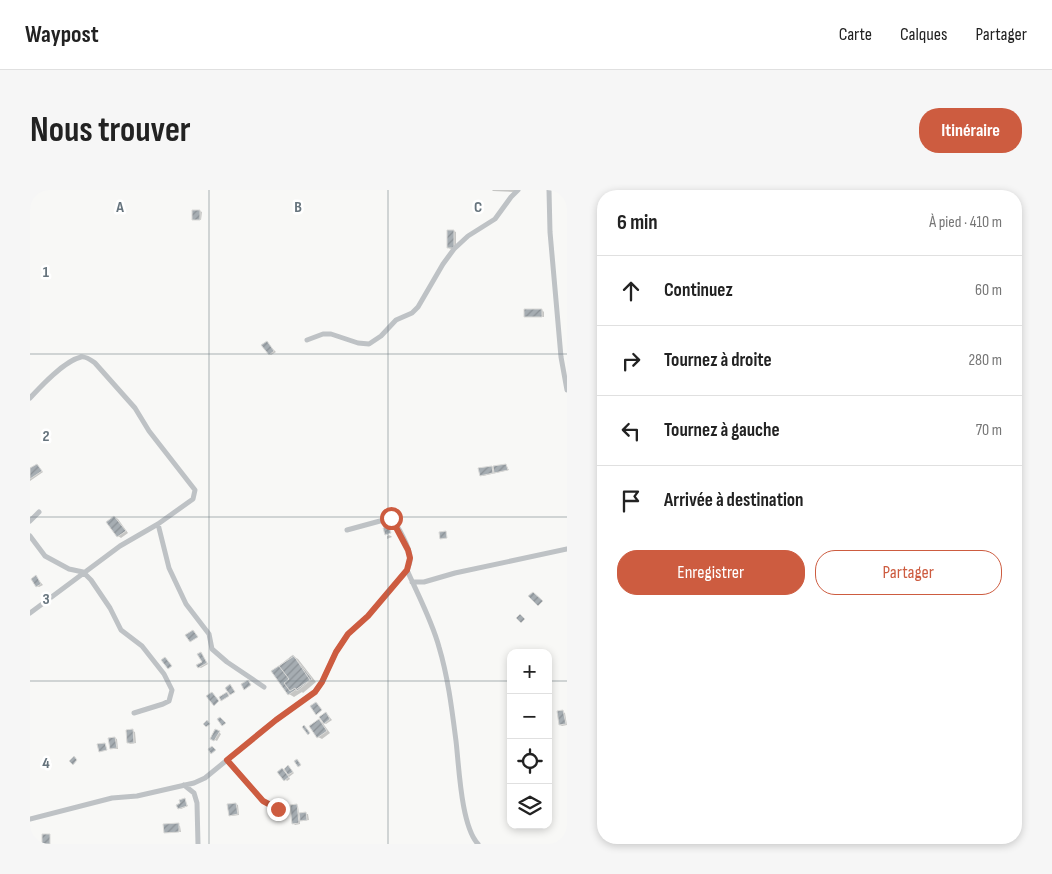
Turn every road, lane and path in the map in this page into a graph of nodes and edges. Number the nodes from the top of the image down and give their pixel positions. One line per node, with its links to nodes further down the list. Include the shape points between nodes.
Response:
1 (518, 190): 3 (street, via 495,219 454,249 418,307 396,320 382,336 369,344 331,334)
2 (550, 190): 4 (street, via 550,232)
3 (307, 340)
4 (567, 390)
5 (30, 398): 8 (street, via 61,368 81,357 95,363 135,408 196,490 193,500)
6 (39, 512): 7 (street)
7 (30, 522)
8 (158, 524): 13 (street); 16 (street, via 169,568 186,604 209,634 212,649)
9 (347, 530): 12 (street, via 391,518 408,550)
10 (30, 536): 13 (street, via 45,556 69,569)
11 (567, 549): 14 (street)
12 (407, 570): 14 (street); 18 (street, via 368,616 348,634 315,692)
13 (84, 572): 15 (street); 17 (street, via 99,590 121,630 148,653 172,690 169,701)
14 (412, 582): 23 (street, via 439,647 461,789 469,829)
15 (30, 613)
16 (264, 687)
17 (134, 713)
18 (227, 760): 19 (street, via 205,778); 20 (street, via 263,801)
19 (184, 785): 21 (street, via 112,798); 22 (street, via 194,793 197,803)
20 (286, 810)
21 (30, 819)
22 (198, 844)
23 (478, 844)

